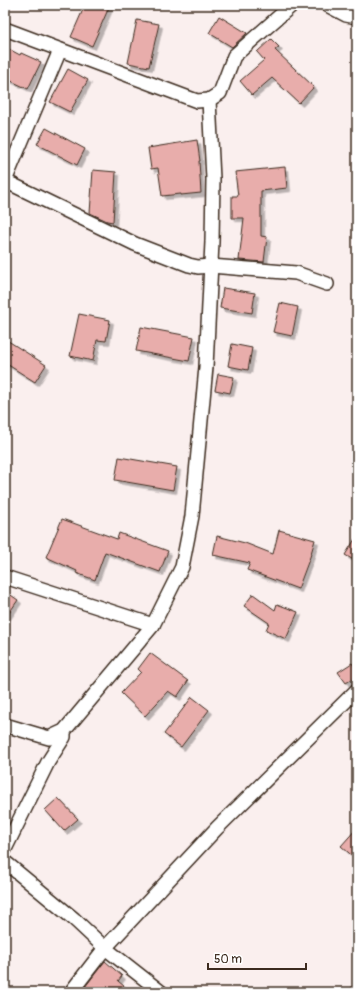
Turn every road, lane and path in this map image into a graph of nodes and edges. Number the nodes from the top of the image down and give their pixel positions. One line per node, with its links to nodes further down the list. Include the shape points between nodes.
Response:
1 (292, 5): 6 (street, via 234,56 220,93)
2 (327, 5): 3 (street, via 346,15)
3 (357, 17)
4 (5, 30): 5 (street)
5 (60, 50): 6 (street, via 197,102); 7 (street)
6 (209, 100): 8 (street, via 213,179)
7 (5, 181): 8 (street, via 135,244 189,265)
8 (211, 266): 9 (street, via 296,273); 11 (street, via 206,367 192,516 182,567)
9 (327, 284)
10 (5, 577): 11 (street)
11 (153, 625): 14 (street)
12 (357, 690): 17 (street, via 217,828)
13 (5, 725): 14 (street, via 49,738)
14 (64, 731): 15 (street, via 64,737 48,762)
15 (5, 849)
16 (5, 862): 17 (street)
17 (105, 948): 18 (street); 19 (street)
18 (71, 992)
19 (161, 992)

